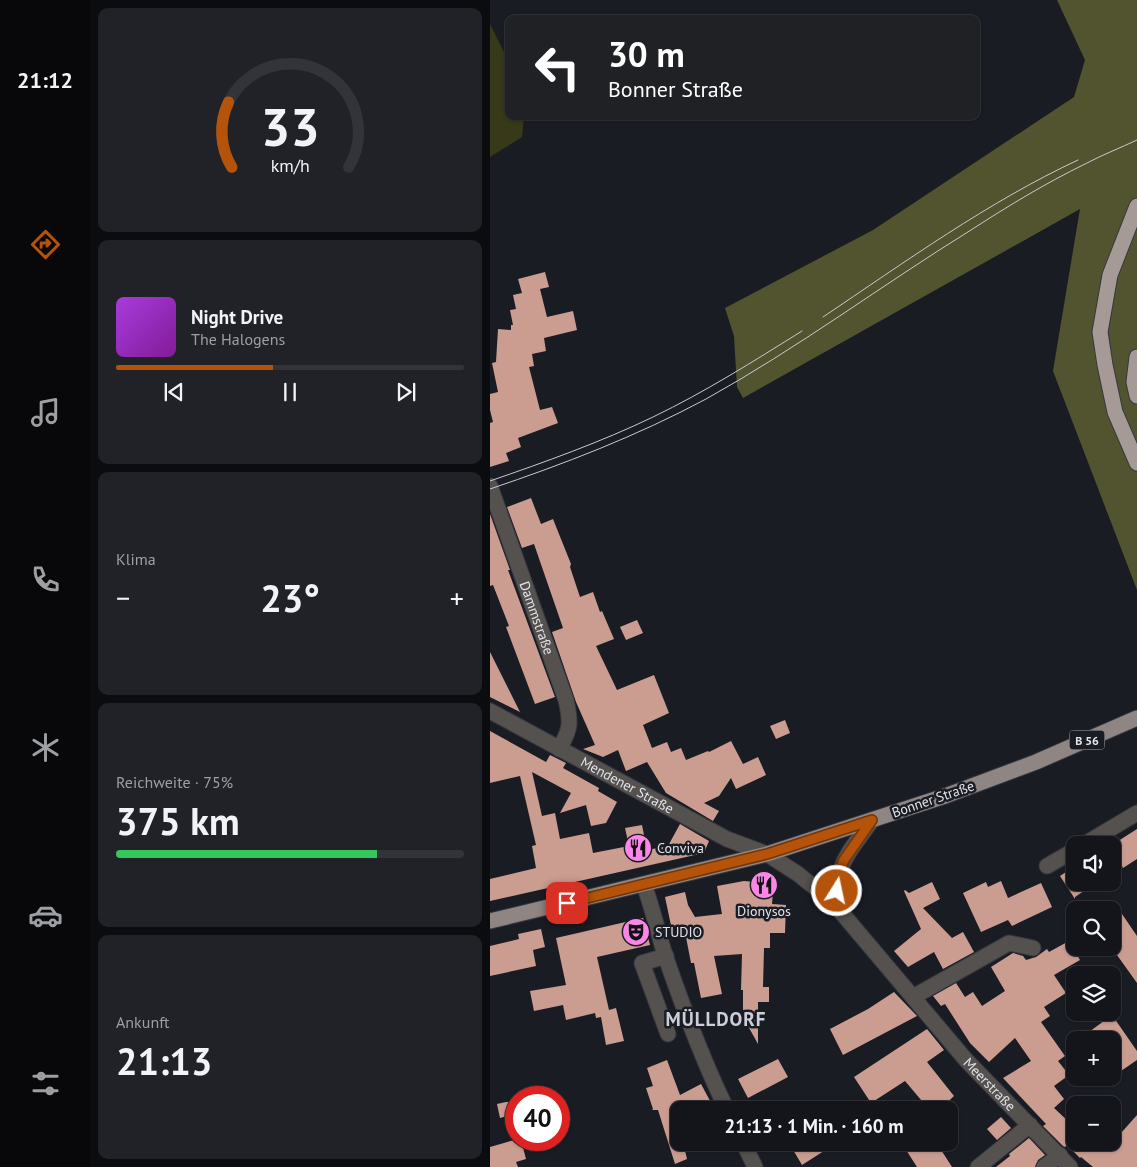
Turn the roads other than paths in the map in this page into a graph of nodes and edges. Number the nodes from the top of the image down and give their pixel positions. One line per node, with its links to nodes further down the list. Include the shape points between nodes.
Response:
1 (1137, 206): 4 (highway, via 1110,275 1100,332 1115,412)
2 (1137, 357): 3 (highway, via 1134,382)
3 (1137, 396)
4 (1137, 463)
5 (490, 486): 8 (street, Dammstraße, via 566,700 570,719 568,734)
6 (490, 710): 8 (street, Mendener Straße)
7 (1137, 718): 10 (main road, Bonner Straße / B 56, via 1036,762)
8 (560, 749): 12 (street, Mendener Straße, via 727,839)
9 (1137, 813): 11 (street)
10 (872, 820): 12 (main road, Bonner Straße / B 56); 16 (street, via 844,860 838,875)
11 (1098, 836)
12 (767, 854): 15 (main road, Bonner Straße / B 56); 16 (street, Meerstraße, via 798,874)
13 (1066, 855): 14 (street)
14 (1047, 866)
15 (644, 884): 17 (main road, Bonner Straße / B 56); 19 (street)
16 (841, 912): 20 (street, Meerstraße)
17 (490, 921)
18 (1033, 948): 20 (street, via 1009,943)
19 (666, 956): 21 (street, via 642,963); 22 (street, via 689,1022)
20 (914, 997): 23 (street, Meerstraße, via 966,1060)
21 (668, 1034)
22 (723, 1101)
23 (1030, 1125): 25 (street, Meerstraße); 27 (street)
24 (747, 1151): 26 (street)
25 (1060, 1155): 28 (street); 29 (street, Meerstraße)
26 (755, 1167)
27 (978, 1167)
28 (1044, 1167)
29 (1070, 1167)

